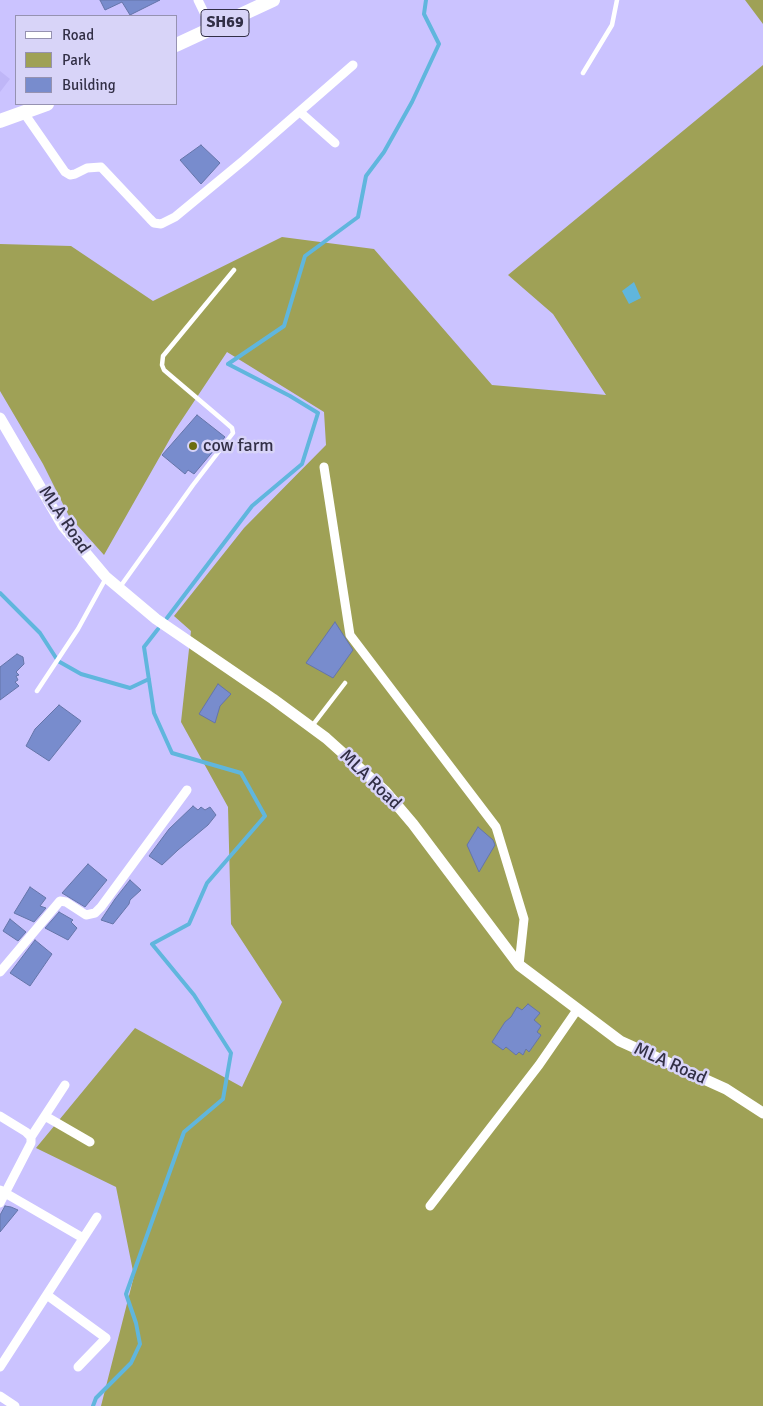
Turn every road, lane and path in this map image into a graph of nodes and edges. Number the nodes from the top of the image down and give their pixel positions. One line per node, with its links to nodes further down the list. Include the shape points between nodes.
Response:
1 (198, 0): 4 (street)
2 (273, 0): 4 (main road, SH69)
3 (617, 0): 7 (lane, via 612,25)
4 (212, 29): 5 (main road, SH69)
5 (178, 44)
6 (353, 65): 9 (street)
7 (583, 73)
8 (44, 105): 10 (main road)
9 (300, 112): 10 (street, via 175,217 161,224 154,223 101,167 87,168 70,175 65,172); 12 (street)
10 (24, 113): 11 (main road)
11 (0, 121)
12 (335, 143)
13 (234, 270): 17 (lane, via 163,356 162,365 232,428 233,433)
14 (0, 418): 16 (street, MLA Road, via 63,526)
15 (324, 467): 22 (street, via 350,635 496,828 524,919)
16 (106, 577): 17 (street, MLA Road); 19 (lane, via 78,629)
17 (120, 588): 20 (street, MLA Road, via 156,619)
18 (345, 682): 20 (lane)
19 (38, 691)
20 (311, 727): 22 (street, MLA Road, via 385,791)
21 (187, 790): 23 (street, via 102,907 86,915 66,902 60,902)
22 (519, 965): 24 (street, MLA Road)
23 (0, 972)
24 (577, 1010): 26 (street, MLA Road, via 620,1041 726,1089); 33 (street, via 539,1065)
25 (65, 1085): 28 (street)
26 (763, 1113)
27 (0, 1116): 29 (street)
28 (45, 1116): 29 (street); 30 (street)
29 (31, 1137): 31 (street, via 31,1143)
30 (90, 1142)
31 (3, 1191): 32 (street); 35 (street)
32 (0, 1203)
33 (430, 1206)
34 (97, 1217): 35 (street)
35 (83, 1238): 36 (street)
36 (46, 1295): 37 (street); 38 (street, via 106,1338)
37 (0, 1367)
38 (78, 1367)
39 (0, 1396): 40 (street)
40 (15, 1406)

